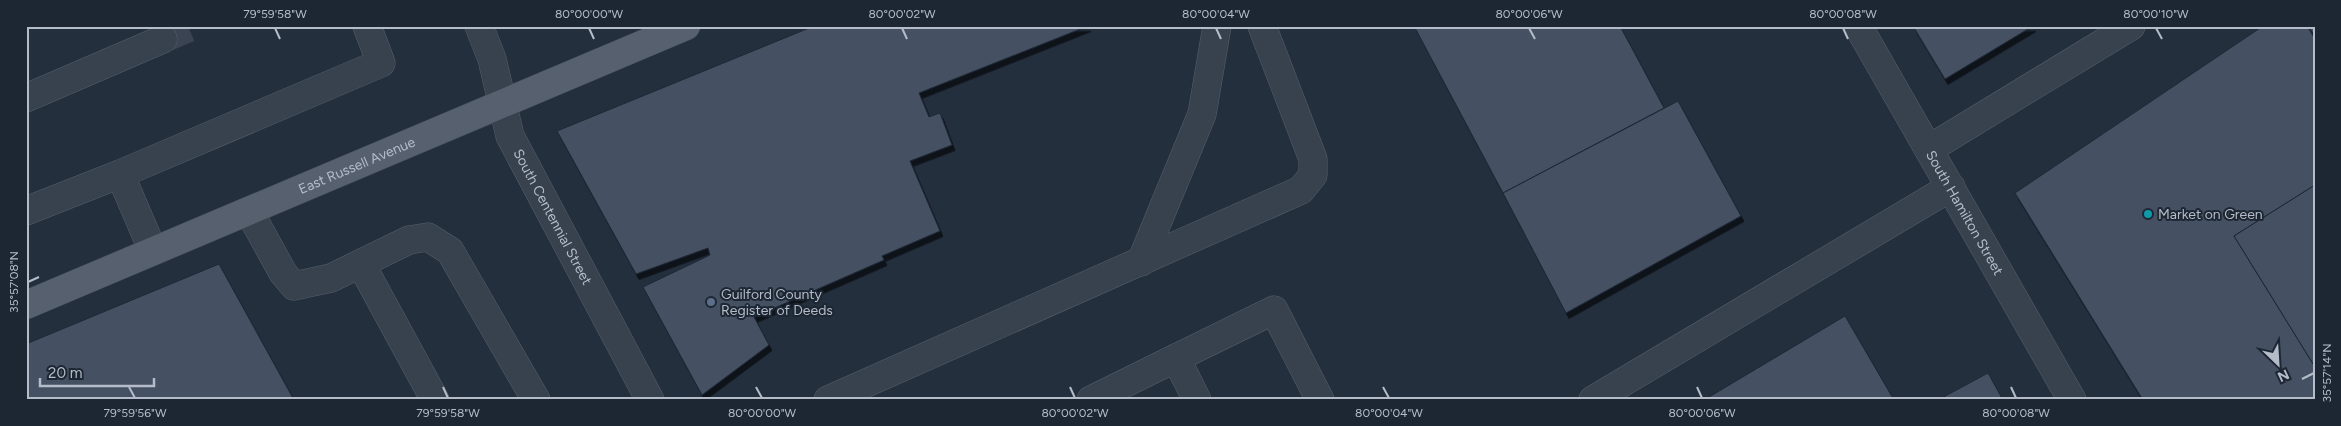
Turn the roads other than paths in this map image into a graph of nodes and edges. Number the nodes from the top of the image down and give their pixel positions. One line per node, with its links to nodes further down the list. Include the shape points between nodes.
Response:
1 (366, 26): 12 (street, via 381,63)
2 (478, 26): 10 (street, South Centennial Street, via 492,59)
3 (686, 26): 10 (main road, East Russell Avenue)
4 (1217, 26): 17 (street, via 1202,114)
5 (1262, 26): 17 (street, via 1313,160 1313,175 1301,190)
6 (1858, 26): 11 (street, South Hamilton Street)
7 (2130, 26): 11 (street)
8 (163, 39): 9 (street)
9 (26, 98)
10 (502, 103): 15 (main road, East Russell Avenue); 23 (street, South Centennial Street, via 510,136)
11 (1929, 149): 13 (street, South Hamilton Street)
12 (120, 174): 14 (street); 16 (street)
13 (1951, 187): 28 (street); 29 (street, South Hamilton Street)
14 (26, 211)
15 (249, 211): 16 (main road, East Russell Avenue); 18 (street, via 283,273 294,286 331,278)
16 (154, 251): 19 (main road, East Russell Avenue)
17 (1141, 262): 24 (street)
18 (361, 264): 21 (street); 22 (street, via 409,240 428,237 450,251)
19 (26, 305)
20 (1176, 358): 25 (street); 26 (street); 27 (street, via 1274,310)
21 (435, 400)
22 (536, 400)
23 (650, 400)
24 (828, 400)
25 (1091, 400)
26 (1197, 400)
27 (1320, 400)
28 (1593, 400)
29 (2072, 400)

